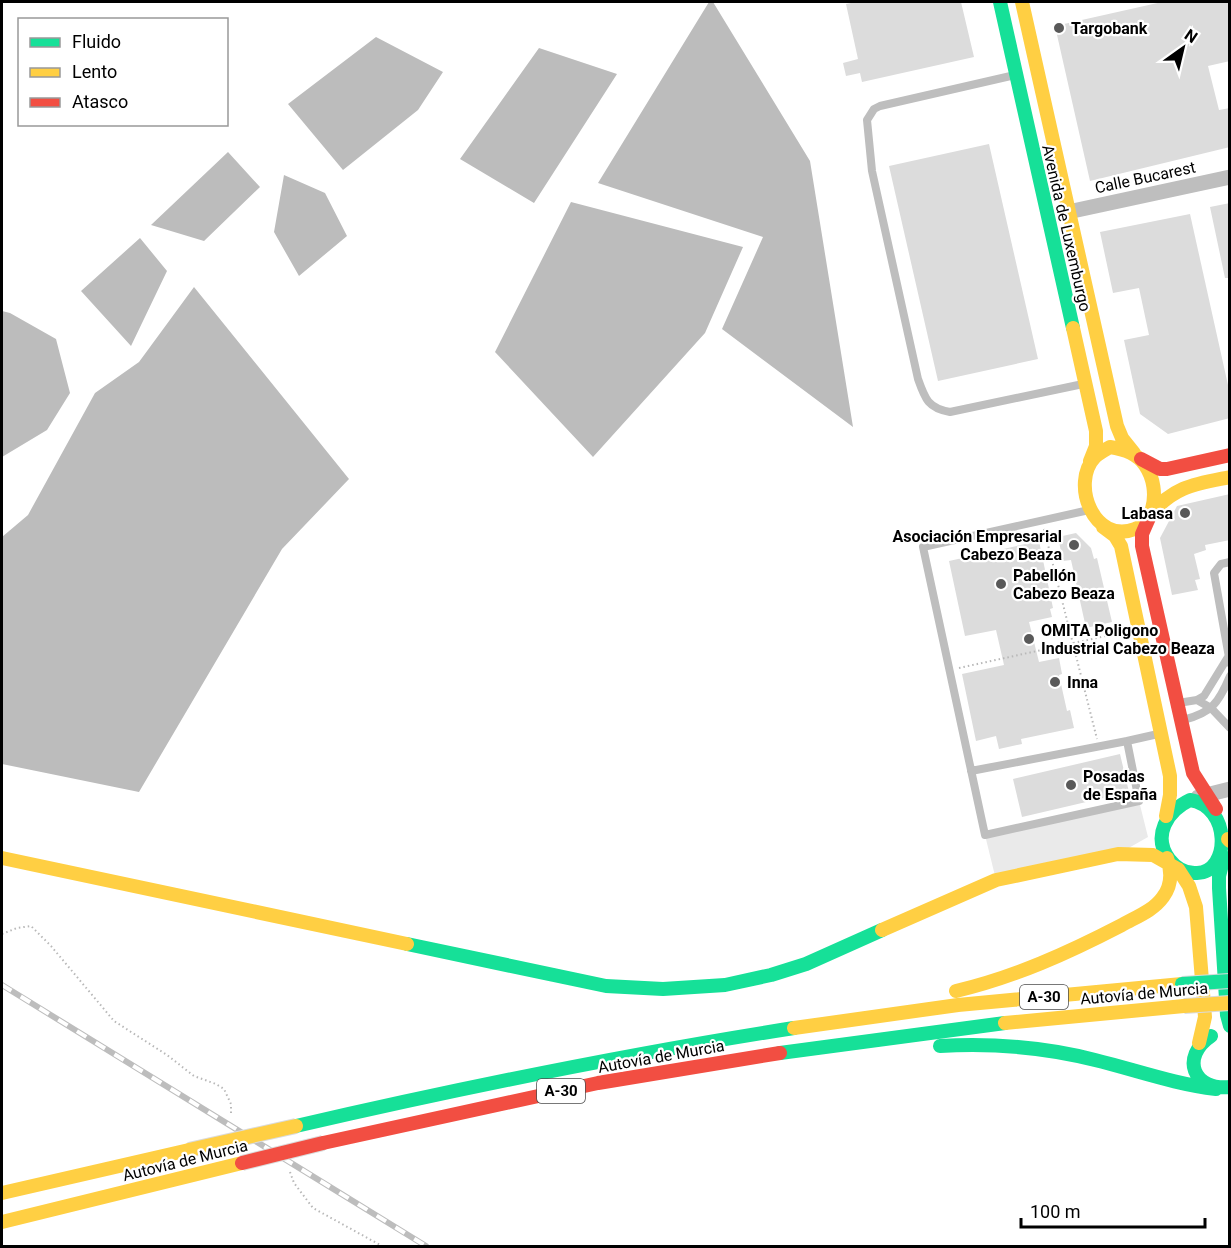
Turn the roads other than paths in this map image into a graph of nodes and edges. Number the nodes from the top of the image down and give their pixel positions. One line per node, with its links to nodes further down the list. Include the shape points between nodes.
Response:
1 (1022, 2): 2 (main road); 5 (main road, Avenida de Luxemburgo)
2 (1000, 4): 3 (main road, Avenida de Luxemburgo)
3 (1016, 74): 6 (main road, Avenida de Luxemburgo); 7 (lane, via 880,106 867,120 872,171 918,379 925,400 950,412)
4 (1230, 177): 5 (street, Calle Bucarest)
5 (1068, 212): 6 (main road); 9 (main road, Avenida de Luxemburgo, via 1117,426)
6 (1047, 216): 7 (main road, Avenida de Luxemburgo)
7 (1085, 383): 10 (main road, Avenida de Luxemburgo, via 1096,439)
8 (1230, 455): 9 (main road, via 1167,469)
9 (1138, 456): 10 (main road, via 1110,447); 13 (main road, via 1153,482 1154,501)
10 (1090, 462): 12 (main road, via 1085,486)
11 (1230, 477): 13 (main road, via 1176,489 1166,495)
12 (1090, 510): 14 (main road); 25 (lane, via 922,547)
13 (1149, 517): 14 (main road, via 1138,530 1129,532); 19 (main road, via 1142,546)
14 (1103, 526): 23 (main road, via 1121,546)
15 (1225, 562): 16 (lane, via 1214,573 1214,581)
16 (1229, 660): 18 (lane)
17 (1230, 676): 20 (lane)
18 (1197, 700): 19 (lane); 20 (lane)
19 (1178, 703): 21 (main road)
20 (1211, 708): 21 (lane); 22 (lane)
21 (1182, 720): 27 (main road, via 1194,773)
22 (1230, 728)
23 (1162, 733): 24 (lane); 29 (main road, via 1171,784)
24 (1127, 741): 25 (lane); 25 (lane, via 1140,801 985,835)
25 (971, 771)
26 (1230, 789): 27 (street)
27 (1207, 794): 28 (street); 30 (main road)
28 (1190, 800): 29 (main road); 30 (main road, via 1206,802)
29 (1165, 819): 31 (main road, via 1145,839); 34 (main road, via 1162,842)
30 (1226, 826): 32 (main road)
31 (1118, 854): 33 (main road, via 996,880 771,975 725,985 663,989 606,986); 34 (main road, via 1149,855)
32 (1225, 856): 34 (main road, via 1219,865 1203,873 1195,874); 38 (main road, via 1219,888)
33 (2, 858)
34 (1172, 864): 37 (main road, via 1171,880 1163,897 1131,920 1027,971 934,996); 40 (main road, via 1189,886 1196,907 1205,1017)
35 (1230, 981): 37 (main road, Autovía de Murcia / A-30, bridge)
36 (1230, 1003): 41 (main road, Autovía de Murcia / A-30, bridge, via 966,1027)
37 (906, 1012): 43 (main road, Autovía de Murcia / A-30, bridge, via 602,1059 435,1093)
38 (1230, 1026)
39 (1230, 1036): 40 (main road, via 1212,1035)
40 (1199, 1043): 42 (main road, via 1193,1067 1201,1081)
41 (801, 1050): 42 (main road, via 835,1056 949,1045 1021,1046 1094,1060 1192,1087); 46 (main road, Autovía de Murcia / A-30, bridge, via 598,1083 323,1143)
42 (1224, 1089)
43 (45, 1183): 44 (main road); 45 (main road, Autovía de Murcia / A-30)
44 (2, 1185)
45 (2, 1193)
46 (2, 1222)

